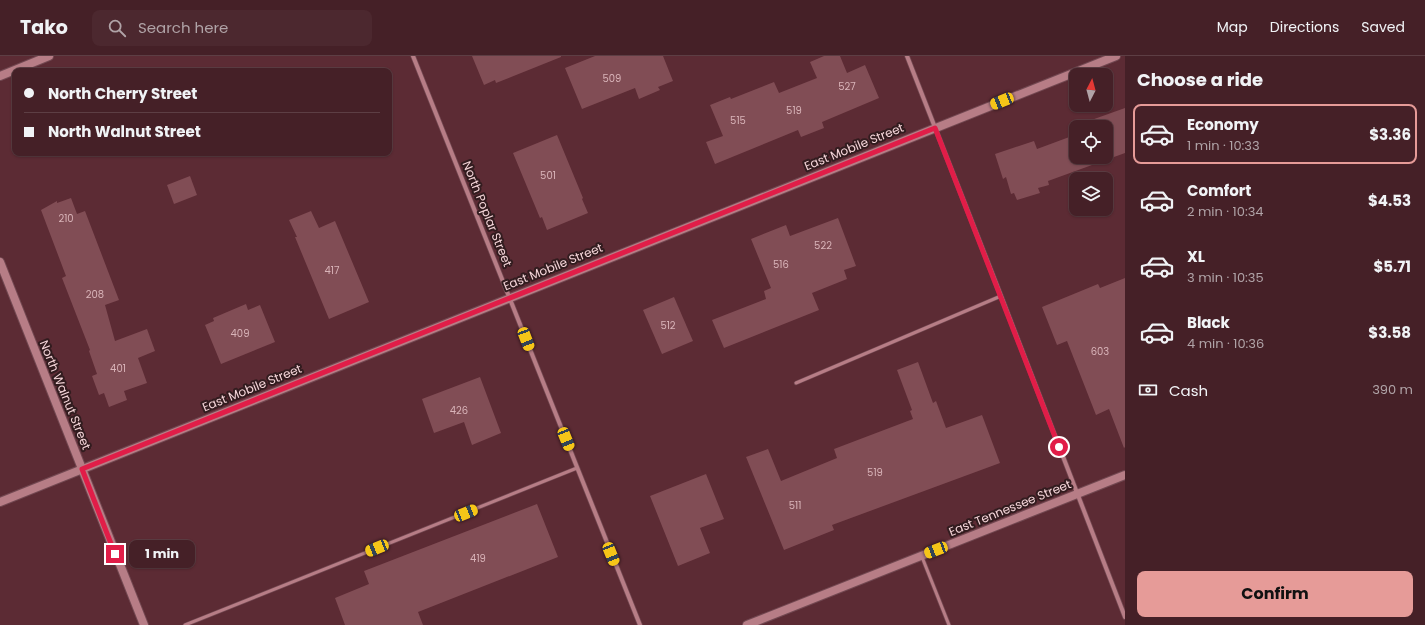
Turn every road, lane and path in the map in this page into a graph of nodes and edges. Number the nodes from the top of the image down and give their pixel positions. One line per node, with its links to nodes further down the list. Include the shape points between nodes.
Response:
1 (49, 56): 5 (street)
2 (413, 56): 11 (street, North Poplar Street)
3 (906, 56): 8 (street)
4 (1116, 56): 8 (street, East Mobile Street)
5 (20, 68)
6 (12, 71): 7 (street)
7 (0, 76)
8 (935, 128): 10 (street); 11 (street, East Mobile Street)
9 (0, 262): 14 (street, North Walnut Street)
10 (1001, 296): 12 (lane); 16 (street)
11 (510, 298): 13 (street, North Poplar Street); 14 (street, East Mobile Street)
12 (796, 383)
13 (577, 468): 21 (lane); 22 (street, North Poplar Street)
14 (82, 469): 17 (street, East Mobile Street); 20 (street, North Walnut Street)
15 (1125, 475): 16 (street, East Tennessee Street)
16 (1077, 494): 18 (street, East Tennessee Street); 19 (street)
17 (0, 502)
18 (921, 556): 23 (street, East Tennessee Street); 24 (lane)
19 (1125, 617)
20 (144, 625)
21 (185, 625)
22 (640, 625)
23 (748, 625)
24 (949, 625)

